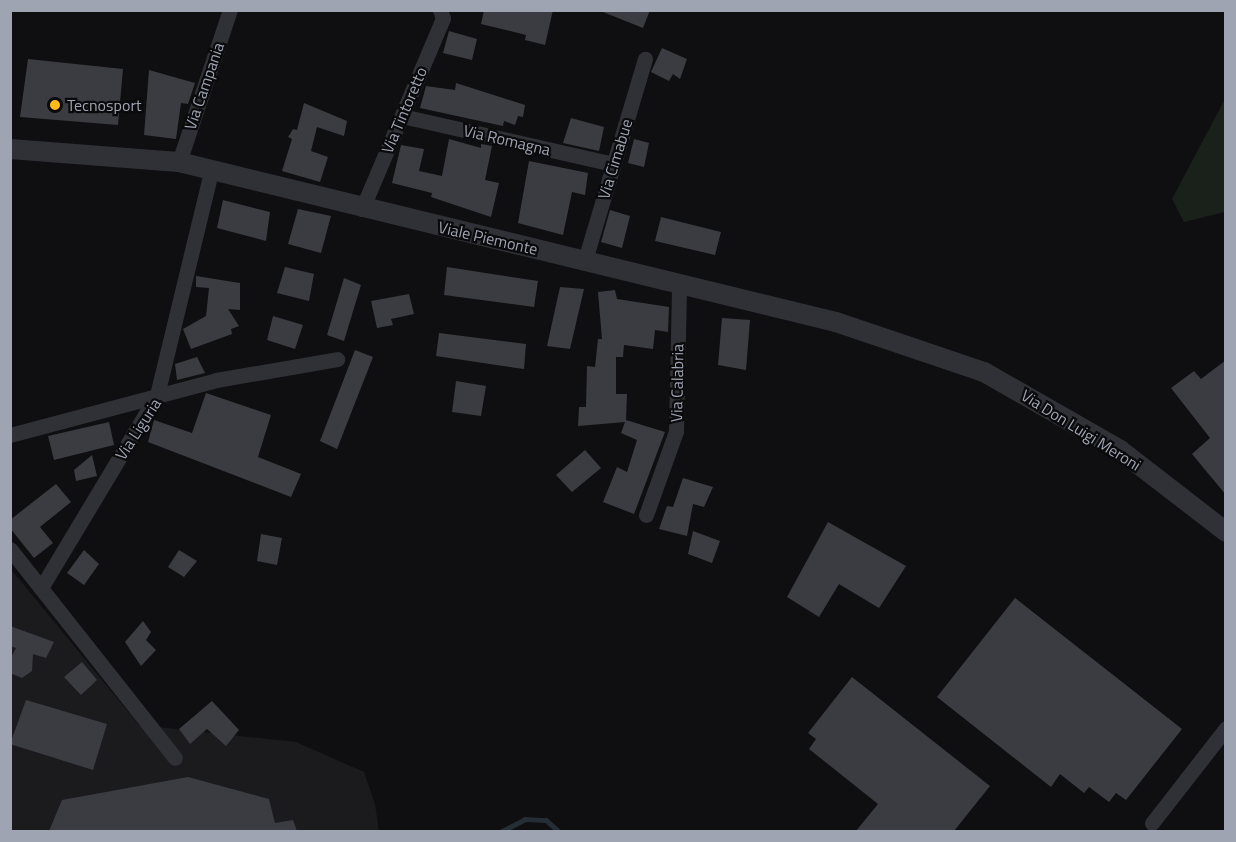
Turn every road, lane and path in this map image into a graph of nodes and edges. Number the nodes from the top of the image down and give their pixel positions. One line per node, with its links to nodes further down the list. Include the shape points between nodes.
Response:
1 (230, 10): 6 (street, Via Campania)
2 (444, 13): 4 (street, Via Tintoretto)
3 (645, 59): 7 (street, Via Cimabue)
4 (402, 116): 7 (street, Via Romagna); 9 (street, Via Tintoretto)
5 (10, 149): 6 (street, Viale Piemonte)
6 (179, 162): 8 (street, Viale Piemonte)
7 (613, 164): 10 (street, Via Cimabue)
8 (211, 171): 9 (street, Viale Piemonte); 14 (street)
9 (362, 209): 10 (street, Viale Piemonte)
10 (585, 260): 11 (street, Viale Piemonte)
11 (679, 283): 13 (street, Viale Piemonte, via 836,322); 16 (street, Via Calabria, via 676,430)
12 (337, 359): 14 (street, Via Liguria)
13 (959, 363): 17 (street, Via Don Luigi Meroni, via 984,372 1120,450)
14 (157, 395): 15 (street); 19 (street, Via Liguria)
15 (10, 435)
16 (646, 515)
17 (1226, 532)
18 (10, 549): 19 (street)
19 (41, 588): 21 (street)
20 (1226, 728): 22 (street)
21 (176, 758)
22 (1152, 823)

